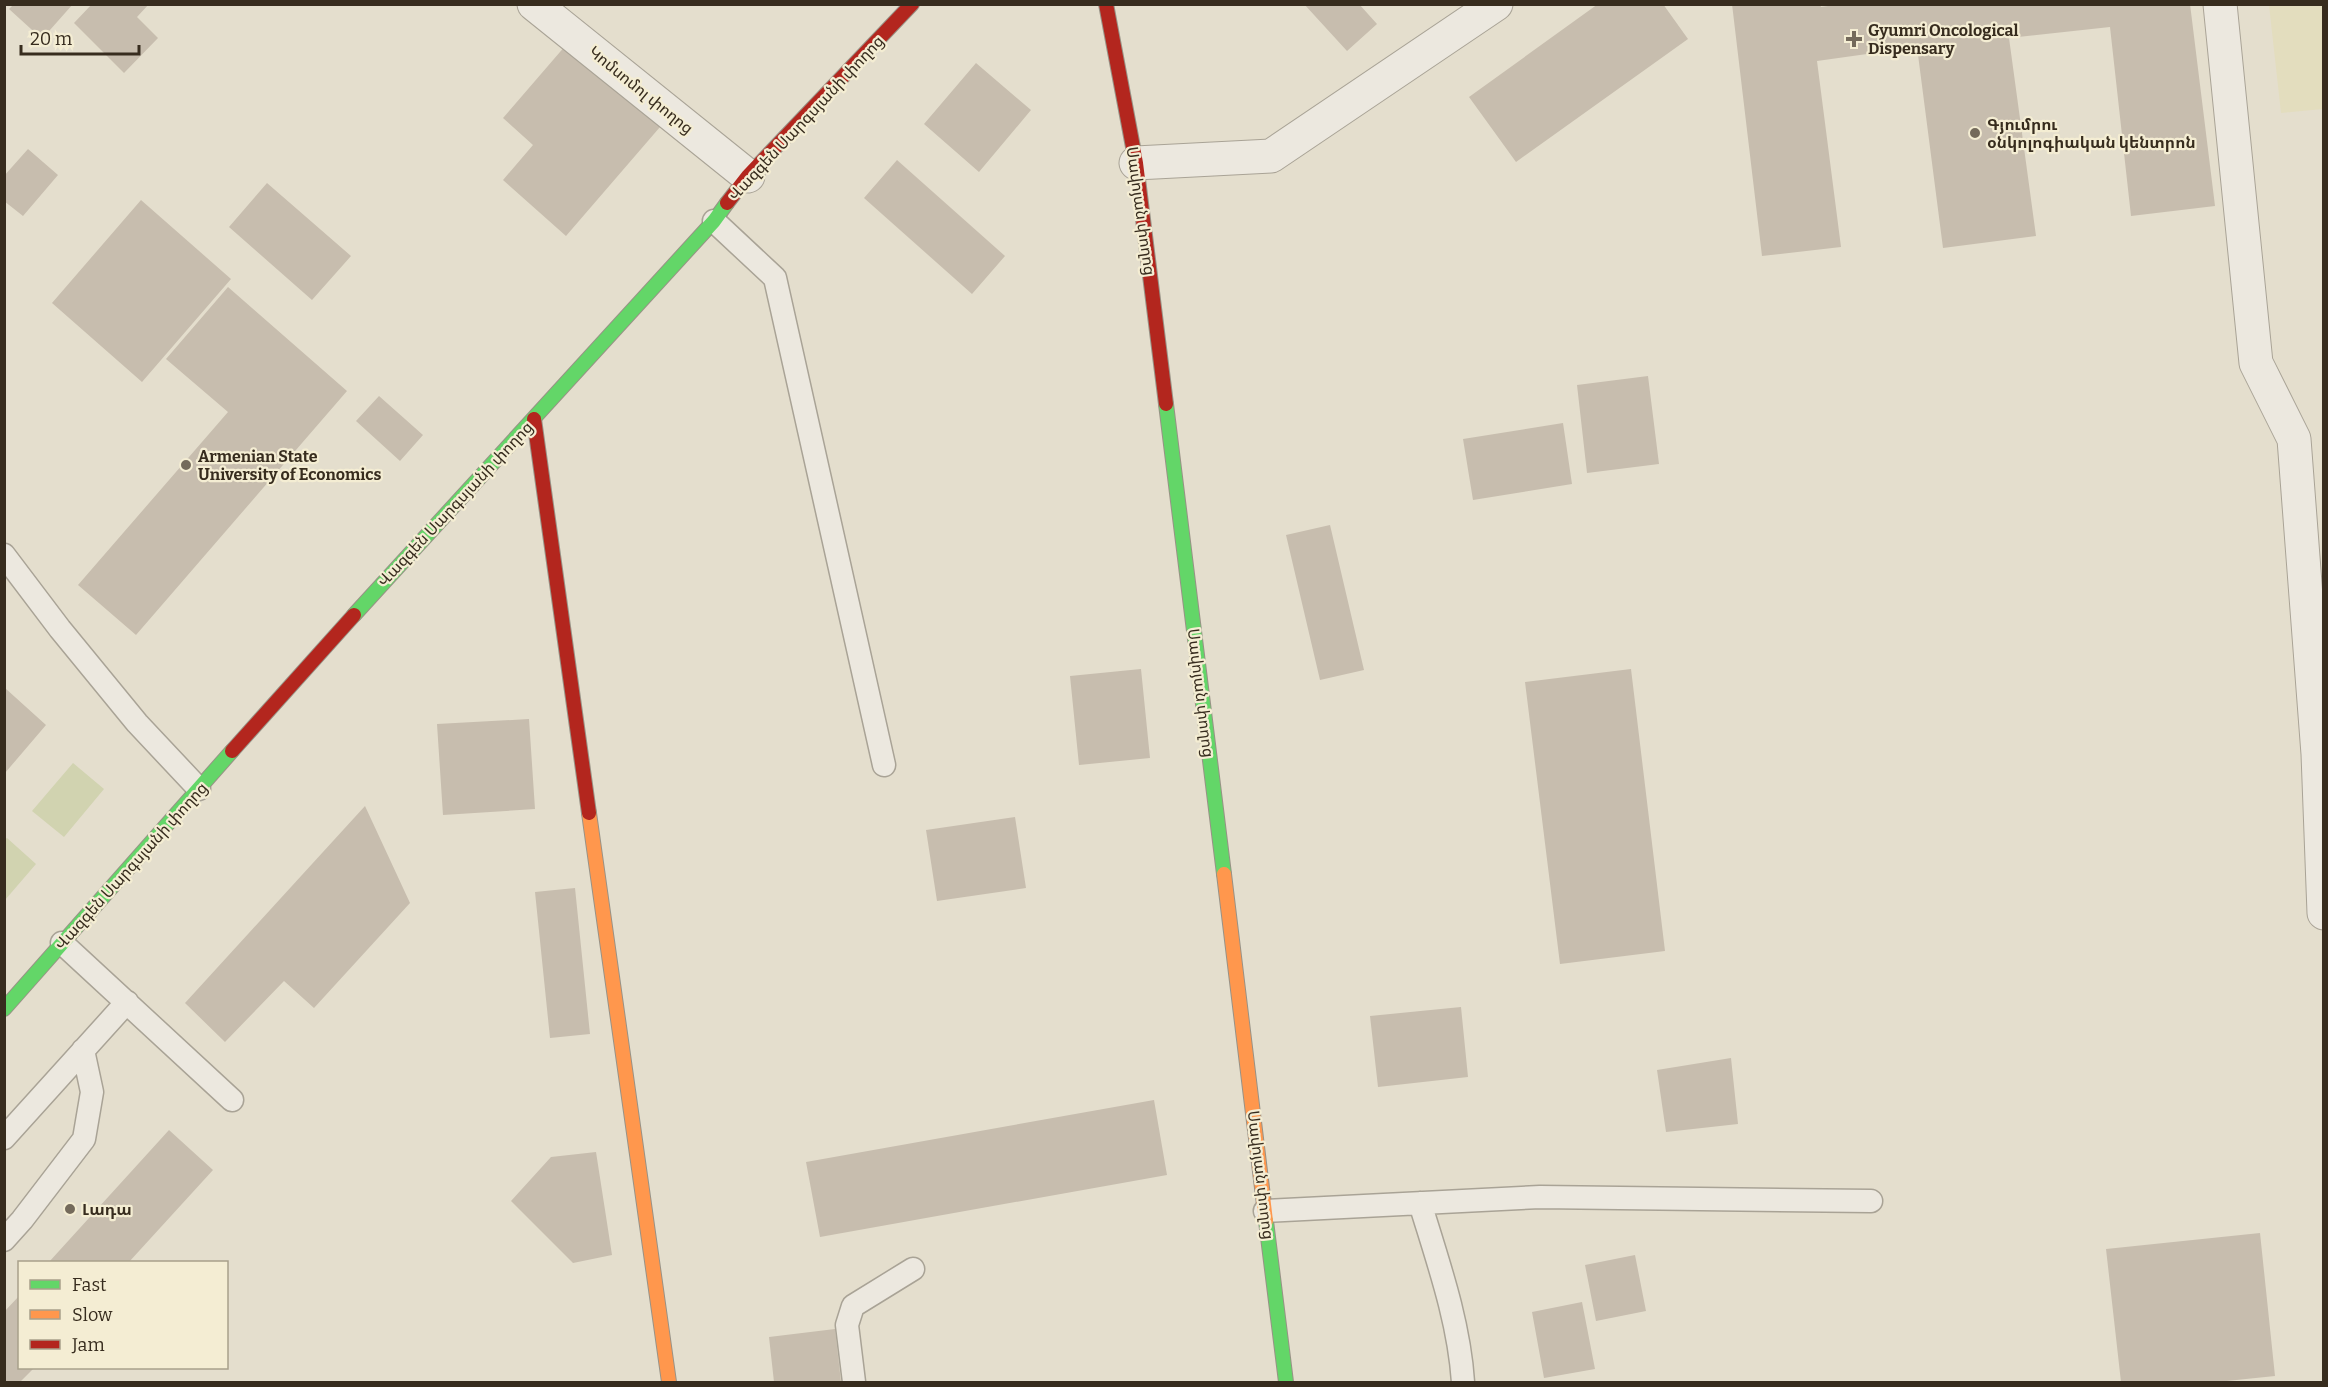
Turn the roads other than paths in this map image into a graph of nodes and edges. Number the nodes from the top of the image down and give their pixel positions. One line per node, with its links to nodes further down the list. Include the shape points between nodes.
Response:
1 (534, 4): 7 (street, Կոմսոմոլ փողոց)
2 (912, 4): 7 (main road, Վազգեն Սարգսյանի փողոց)
3 (1106, 4): 6 (main road, Սավոյան փողոց)
4 (1496, 4): 6 (street, via 1271,156)
5 (2220, 4): 13 (street, via 2256,363 2294,439 2318,754)
6 (1136, 163): 22 (main road, Սավոյան փողոց)
7 (748, 176): 8 (main road, Վազգեն Սարգսյանի փողոց)
8 (714, 222): 9 (main road, Վազգեն Սարգսյանի փողոց); 11 (lane, via 775,278)
9 (534, 419): 12 (main road, Վազգեն Սարգսյանի փողոց); 25 (main road)
10 (4, 555): 12 (lane, via 137,723)
11 (884, 765)
12 (199, 789): 14 (main road, Վազգեն Սարգսյանի փողոց)
13 (2324, 913)
14 (63, 943): 15 (lane); 16 (main road, Վազգեն Սարգսյանի փողոց)
15 (127, 1002): 17 (lane); 18 (lane)
16 (4, 1009)
17 (83, 1050): 19 (lane); 23 (lane, via 92,1092 84,1139)
18 (232, 1100)
19 (4, 1138)
20 (1871, 1201): 21 (lane, via 1540,1197)
21 (1420, 1203): 22 (lane); 28 (lane, via 1446,1285)
22 (1265, 1211): 27 (main road, Սավոյան փողոց)
23 (4, 1240)
24 (913, 1269): 26 (lane, via 853,1306 847,1325)
25 (669, 1383)
26 (854, 1383)
27 (1286, 1383)
28 (1464, 1383)

